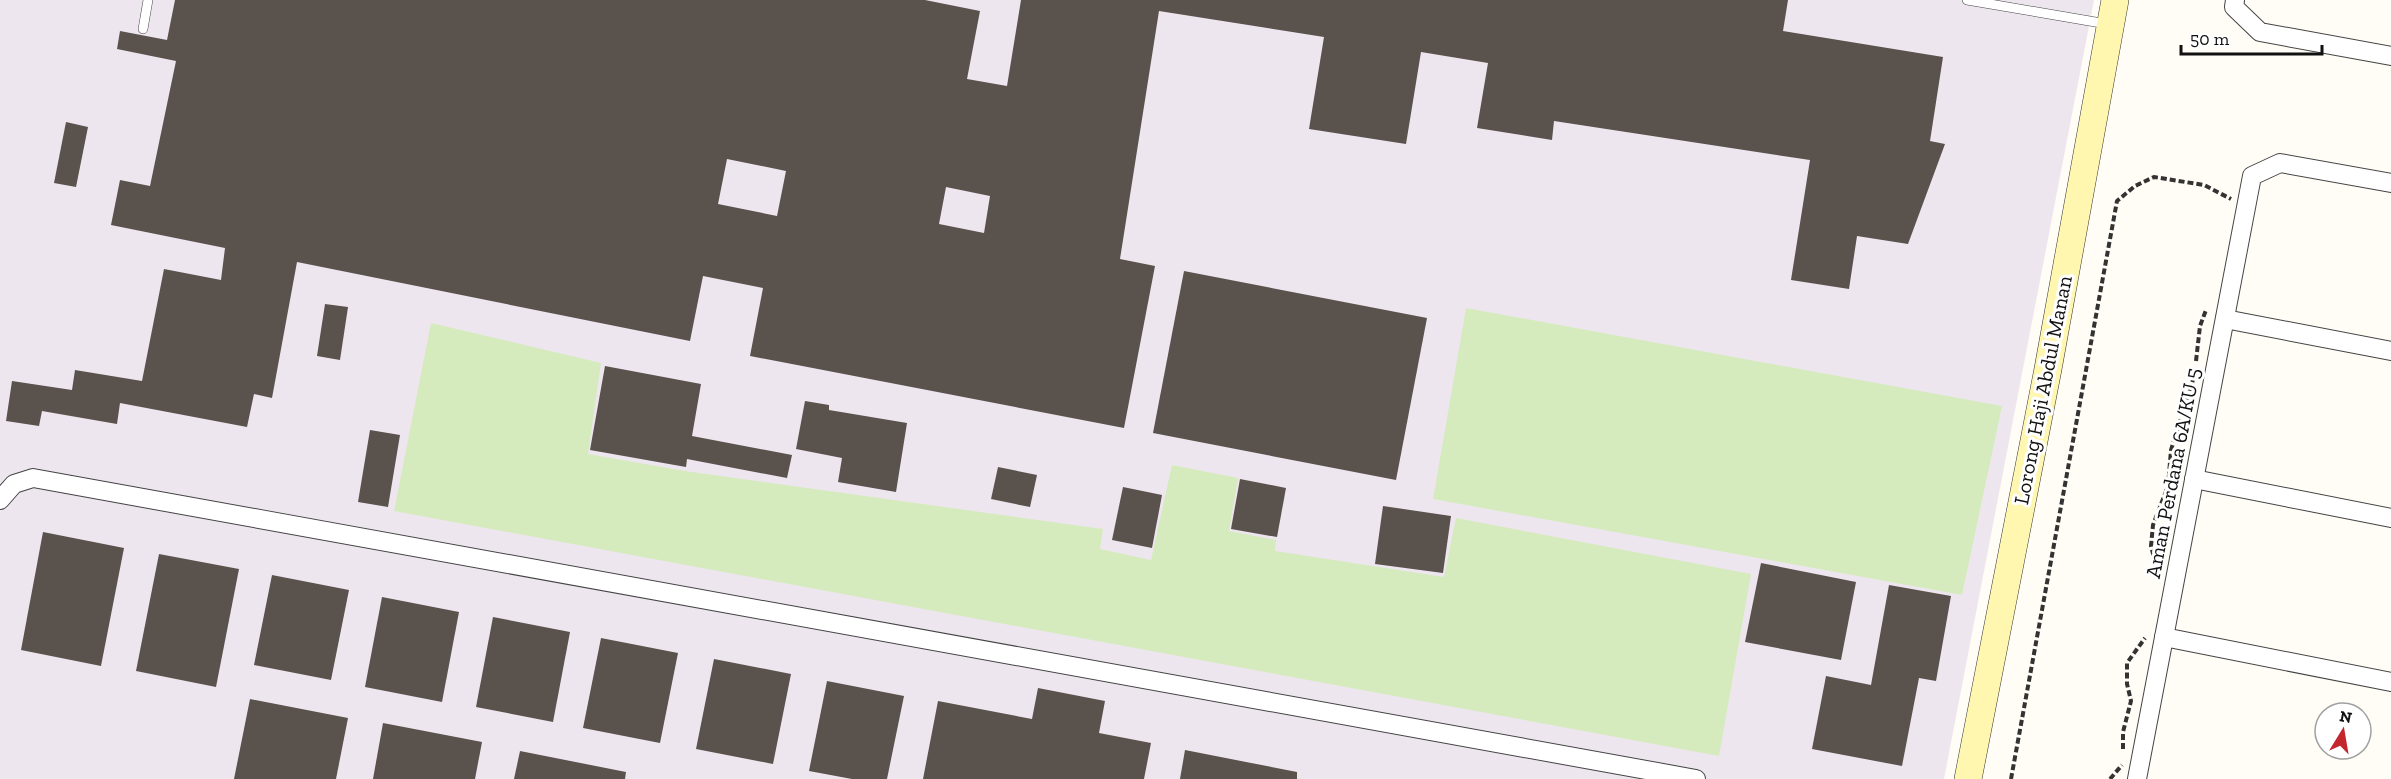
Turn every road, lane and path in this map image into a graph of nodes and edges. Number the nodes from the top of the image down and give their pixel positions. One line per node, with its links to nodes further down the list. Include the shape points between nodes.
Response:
1 (148, 0): 5 (lane)
2 (1967, 0): 4 (lane)
3 (2234, 4): 6 (street, via 2260,32)
4 (2112, 12): 19 (street, Lorong Haji Abdul Manan)
5 (143, 29)
6 (2391, 56)
7 (2391, 183): 10 (street, Aman Perdana 6A/KU 5, via 2280,163 2252,176)
8 (2228, 209): 20 (path, via 2230,198 2204,185 2154,177 2117,201)
9 (2210, 302): 15 (path, via 2200,326 2196,369 2171,450 2168,486 2153,525 2151,546)
10 (2225, 319): 11 (street); 12 (street, Aman Perdana 6A/KU 5)
11 (2391, 351)
12 (2194, 478): 14 (street); 16 (street, Aman Perdana 6A/KU 5)
13 (0, 500): 18 (street, via 14,484 33,478)
14 (2391, 518)
15 (2158, 575)
16 (2156, 633): 17 (street); 21 (path, via 2144,639 2127,663 2131,701 2123,732 2122,765); 22 (street, Aman Perdana 6A/KU 5)
17 (2391, 682)
18 (1696, 779)
19 (1968, 779)
20 (2011, 779)
21 (2110, 779)
22 (2137, 779)

